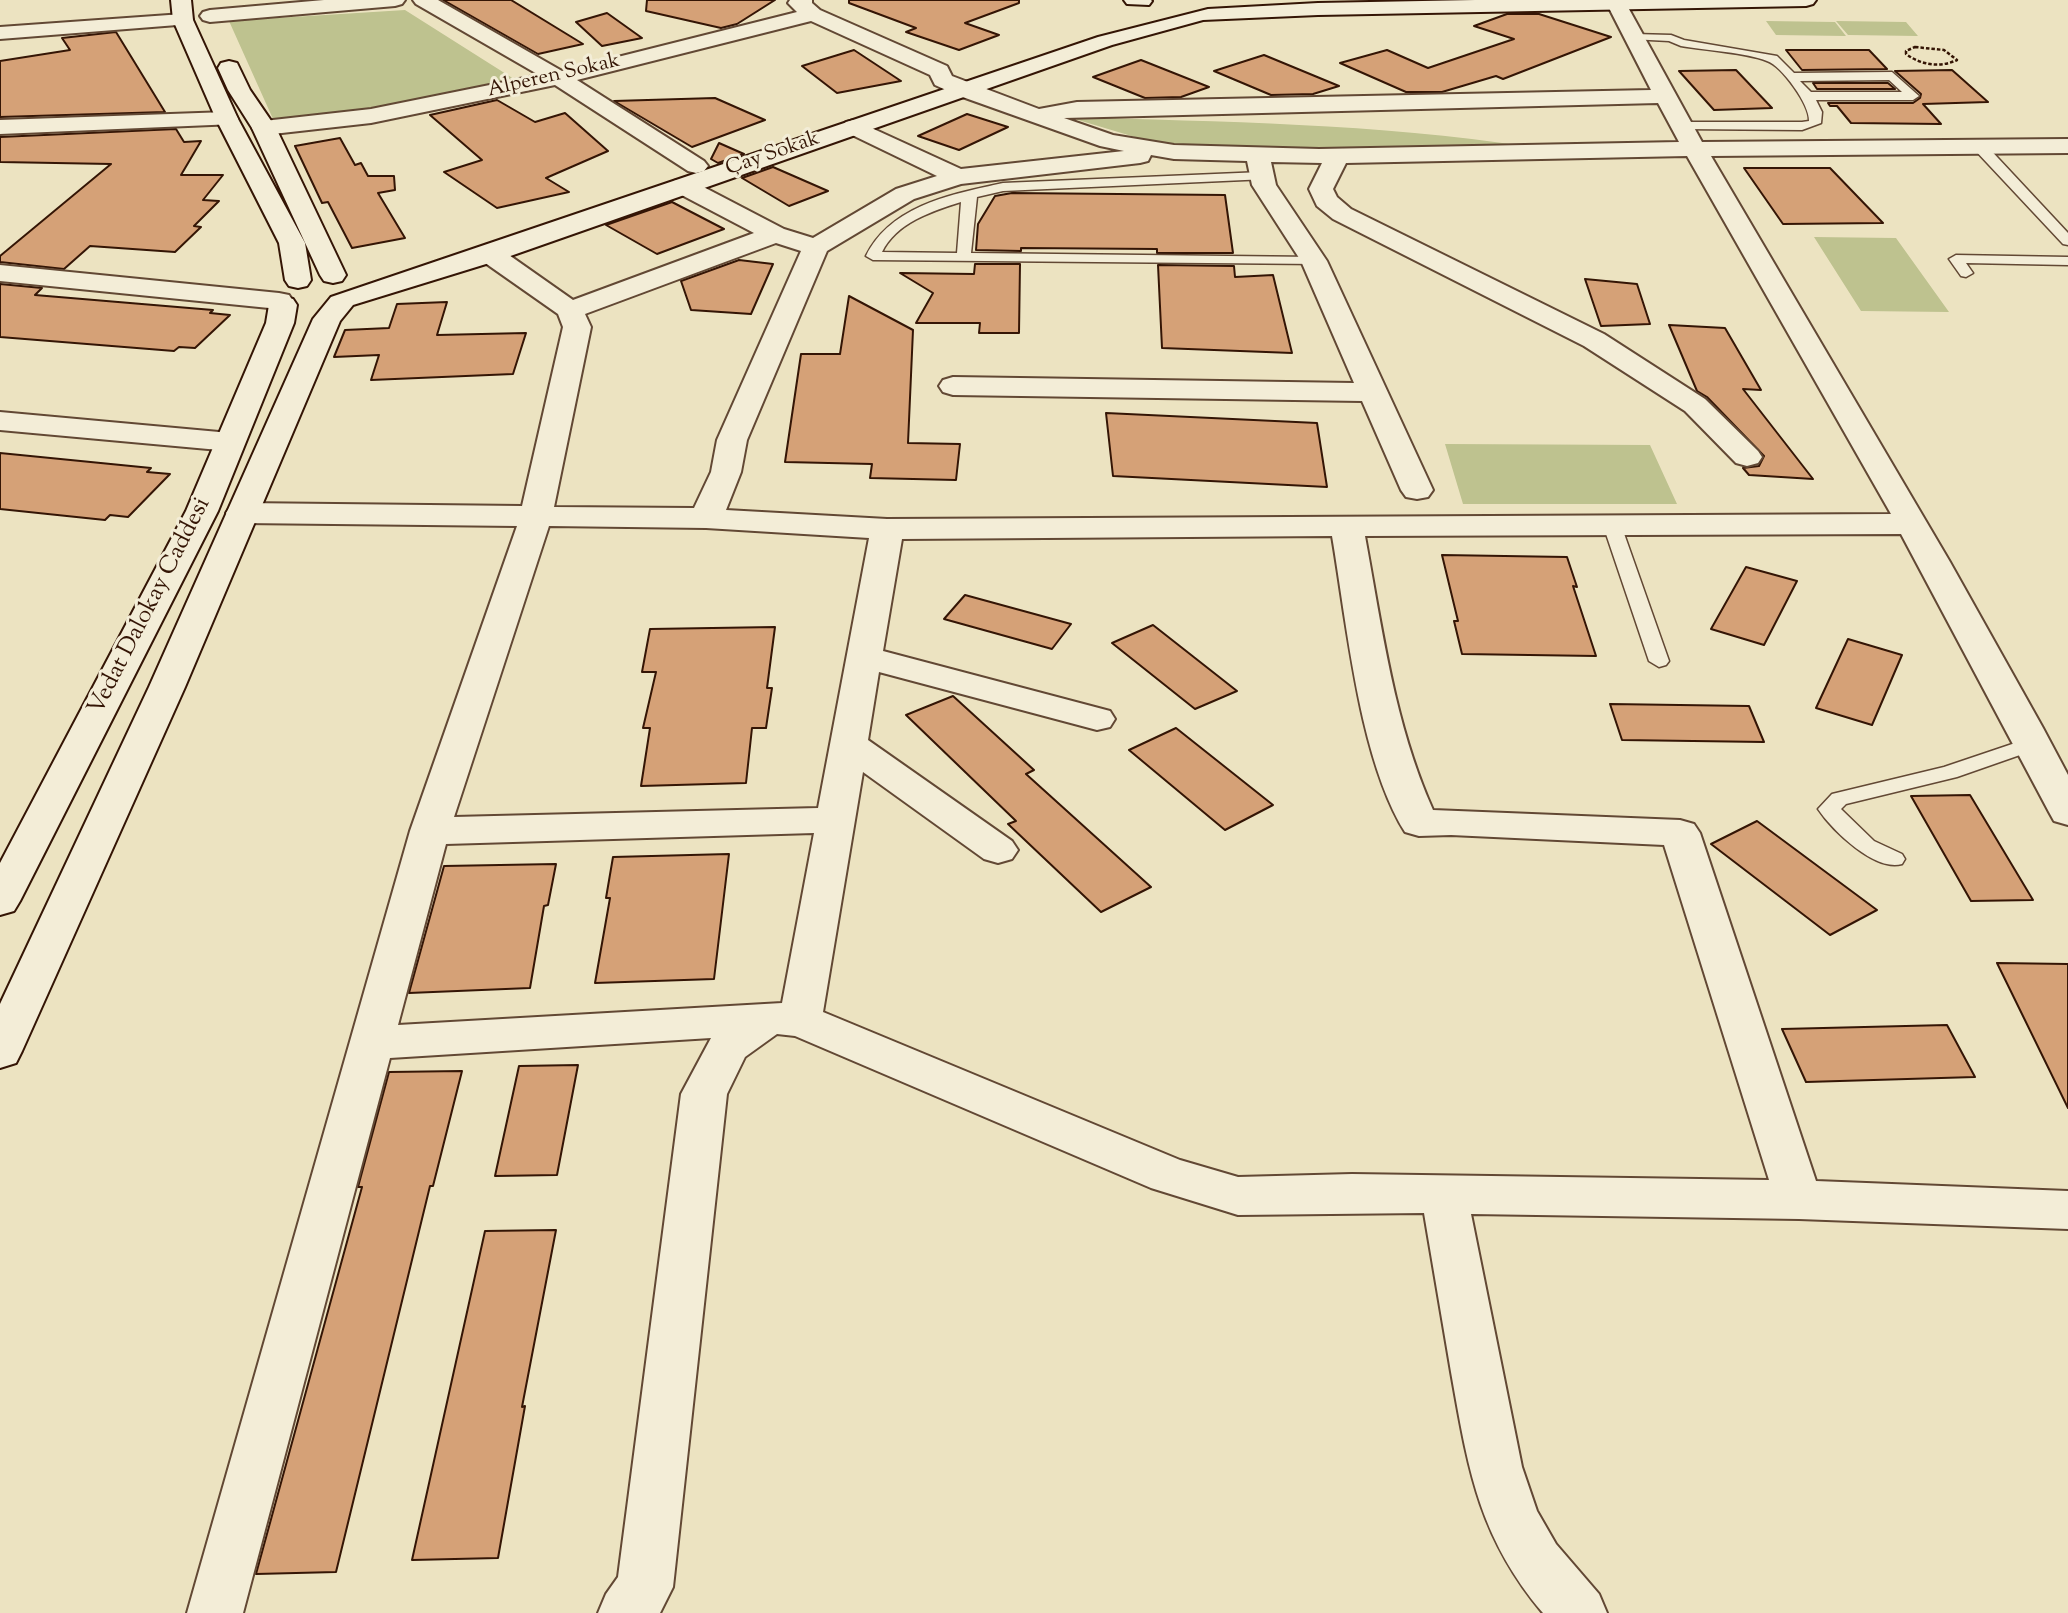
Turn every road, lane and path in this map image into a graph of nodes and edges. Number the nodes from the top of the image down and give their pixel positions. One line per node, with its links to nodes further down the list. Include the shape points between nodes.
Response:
1 (395, 0): 9 (street)
2 (423, 0): 14 (street)
3 (1806, 0): 5 (street)
4 (800, 4): 14 (street, Alperen Sokak); 15 (street, via 939,71)
5 (1616, 4): 8 (street); 11 (street)
6 (1131, 6): 8 (street, via 1160,15); 15 (street, Çay Sokak)
7 (182, 10): 10 (street); 20 (street, Vedat Dalokay Caddesi)
8 (1208, 11): 16 (street, Çay Sokak)
9 (213, 25): 23 (street, via 239,90)
10 (0, 33)
11 (1634, 37): 13 (lane, via 1671,38 1764,55); 17 (street)
12 (1956, 57): 12 (path, via 1931,47 1906,51 1914,60 1935,64 1954,62)
13 (1792, 77): 18 (lane); 18 (lane, via 1892,76 1913,96)
14 (559, 78): 23 (street, Alperen Sokak, via 371,116); 30 (street)
15 (943, 80): 16 (street); 30 (street, Çay Sokak)
16 (965, 90): 19 (street); 22 (street, Çay Sokak)
17 (1667, 96): 19 (street, via 1077,108); 24 (street)
18 (1808, 96): 24 (lane, via 1816,112 1815,123)
19 (1037, 115): 27 (street)
20 (227, 119): 21 (street); 42 (street, Vedat Dalokay Caddesi, via 292,243)
21 (0, 127)
22 (854, 127): 30 (street, Çay Sokak); 31 (street)
23 (264, 128): 41 (street)
24 (1689, 137): 25 (street); 28 (street); 53 (street)
25 (1979, 146): 26 (street); 33 (lane)
26 (2068, 146)
27 (1108, 151): 29 (street, via 1174,152); 31 (street)
28 (1337, 156): 29 (street); 48 (street, via 1321,189 1326,201 1342,214 1594,340 1695,405)
29 (1260, 166): 31 (lane, via 1003,187); 37 (street, via 1264,185)
30 (690, 176): 32 (street); 35 (street, Çay Sokak); 41 (street, Çay Sokak)
31 (963, 186): 34 (street, via 905,194); 36 (lane); 36 (lane, via 884,237 873,256)
32 (775, 234): 34 (street); 43 (street)
33 (2068, 241)
34 (816, 247): 52 (street, via 733,440 726,472)
35 (489, 254): 41 (street, Çay Sokak); 43 (street)
36 (964, 257): 37 (lane)
37 (1314, 261): 45 (street)
38 (2068, 261): 40 (lane, via 1956,259)
39 (0, 273): 42 (street)
40 (1966, 273)
41 (343, 288): 42 (street, via 316,309 292,308); 50 (street)
42 (287, 293): 47 (street, Vedat Dalokay Caddesi, via 280,323)
43 (570, 310): 51 (street, via 577,327)
44 (953, 386): 45 (street)
45 (1373, 392): 49 (street)
46 (0, 421): 47 (street)
47 (230, 442): 67 (street, Vedat Dalokay Caddesi, via 202,511)
48 (1747, 457)
49 (1417, 490)
50 (243, 513): 51 (street); 70 (street)
51 (536, 516): 52 (street); 64 (street)
52 (706, 518): 56 (street)
53 (1913, 524): 54 (street); 60 (street)
54 (1612, 525): 55 (street); 58 (lane)
55 (1347, 528): 56 (street); 72 (street, via 1375,682 1408,802 1419,823 1680,833)
56 (887, 529): 57 (street)
57 (864, 657): 59 (street); 61 (street)
58 (1659, 660)
59 (1097, 719)
60 (2033, 743): 62 (street); 66 (lane, via 1950,772 1839,799 1829,808 1866,846)
61 (849, 744): 63 (street); 65 (street)
62 (2068, 811)
63 (835, 820): 64 (street); 68 (street)
64 (430, 831): 69 (street)
65 (998, 850)
66 (1894, 859)
67 (0, 901)
68 (785, 1019): 69 (street); 71 (street, via 1168,1175 1238,1196); 75 (street, via 728,1046 704,1094 645,1587)
69 (372, 1043): 74 (street)
70 (0, 1051)
71 (1444, 1195): 72 (street); 76 (street, via 1495,1467 1513,1521 1536,1563)
72 (1799, 1200): 73 (street)
73 (2065, 1216)
74 (215, 1613)
75 (626, 1613)
76 (1579, 1613)

